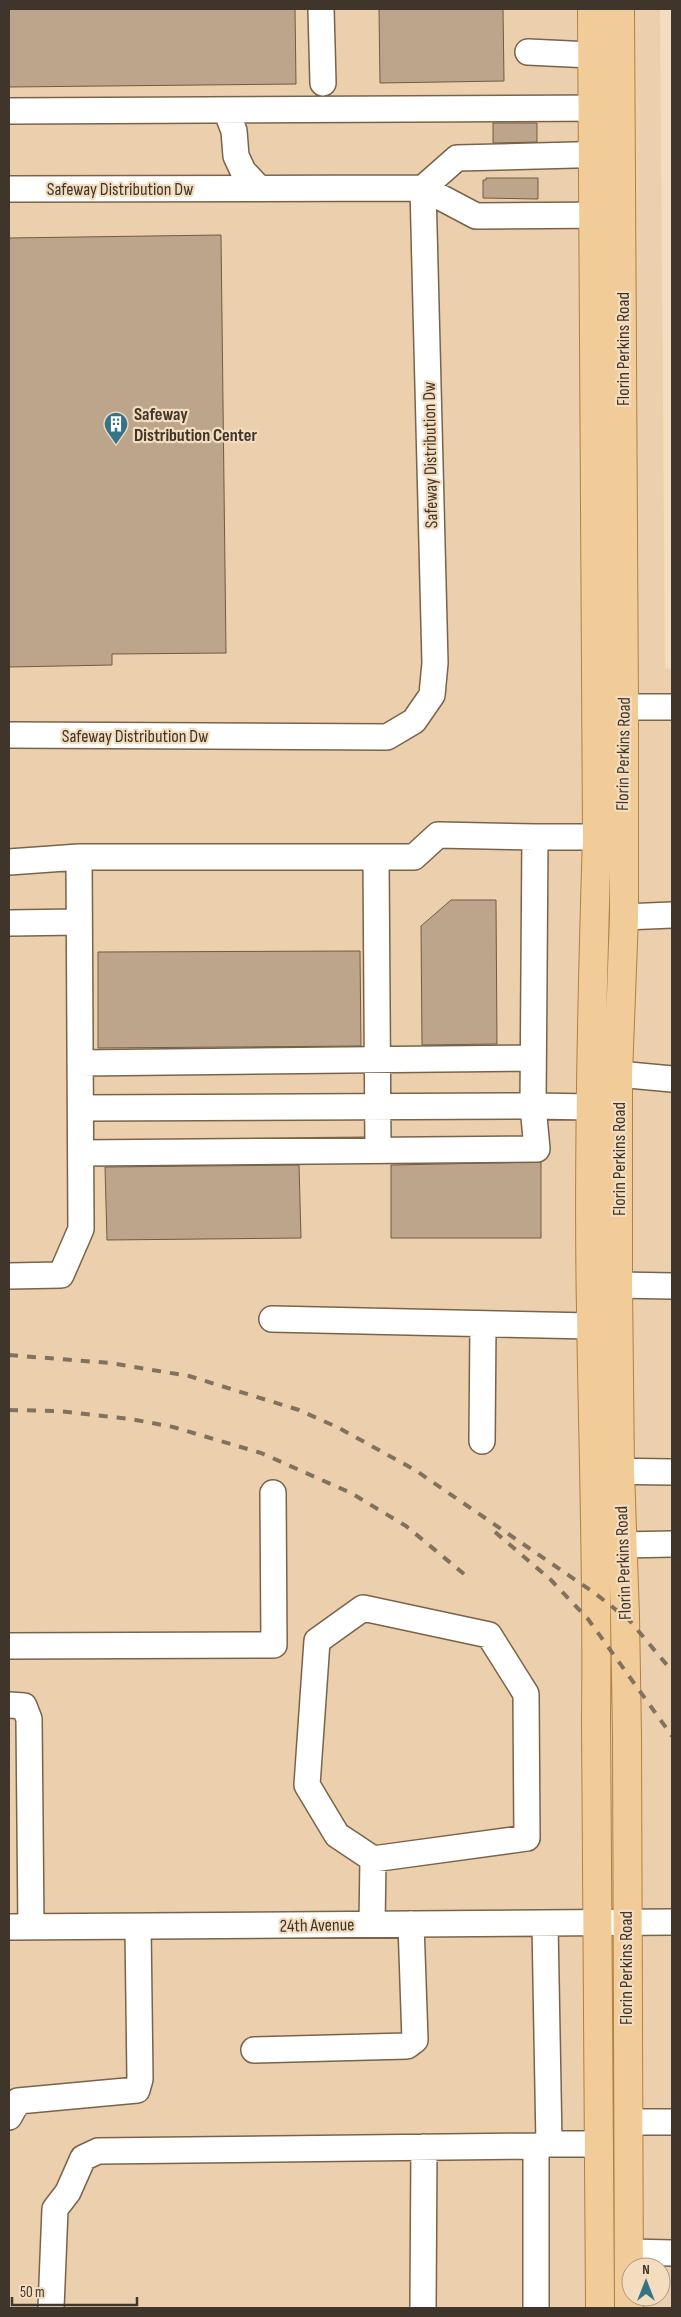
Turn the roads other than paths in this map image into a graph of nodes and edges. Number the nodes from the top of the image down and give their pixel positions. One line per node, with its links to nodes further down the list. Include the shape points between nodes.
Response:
1 (321, 9): 7 (street)
2 (592, 9): 5 (main road, Florin Perkins Road)
3 (620, 9): 6 (main road, Florin Perkins Road)
4 (528, 52): 5 (street)
5 (592, 56): 6 (street); 8 (main road, Florin Perkins Road)
6 (620, 56): 9 (main road, Florin Perkins Road)
7 (323, 83)
8 (594, 108): 9 (street); 10 (street); 12 (main road, Florin Perkins Road)
9 (620, 108): 13 (main road, Florin Perkins Road)
10 (226, 110): 11 (street); 14 (street, via 234,131 236,156 243,171)
11 (9, 111)
12 (594, 154): 13 (street); 15 (street, via 457,158); 18 (main road, Florin Perkins Road)
13 (621, 154): 17 (main road, Florin Perkins Road)
14 (259, 188): 15 (street, Safeway Distribution Dw); 16 (street, Safeway Distribution Dw)
15 (423, 188): 18 (street, via 476,216); 21 (street, Safeway Distribution Dw, via 436,663 432,695 414,721 387,737)
16 (9, 189)
17 (622, 214): 18 (street); 19 (main road, Florin Perkins Road)
18 (594, 215): 23 (main road, Florin Perkins Road)
19 (624, 707): 20 (street); 23 (main road, Florin Perkins Road)
20 (672, 707)
21 (9, 735)
22 (535, 837): 23 (street); 25 (street, via 438,836 414,857); 31 (street)
23 (610, 837): 28 (main road, Florin Perkins Road); 38 (main road, Florin Perkins Road)
24 (79, 857): 25 (street); 26 (street); 29 (street)
25 (376, 857): 32 (street)
26 (9, 862)
27 (672, 915): 28 (street)
28 (624, 917): 34 (main road, Florin Perkins Road)
29 (80, 922): 30 (street); 33 (street)
30 (9, 923)
31 (533, 1058): 32 (street); 37 (street)
32 (377, 1060): 33 (street); 36 (street)
33 (80, 1063): 39 (street)
34 (618, 1074): 35 (street); 43 (main road, Florin Perkins Road)
35 (672, 1079)
36 (378, 1106): 37 (street); 39 (street); 40 (street)
37 (533, 1106): 38 (street); 40 (street, via 537,1149)
38 (592, 1107): 47 (main road, Florin Perkins Road)
39 (80, 1108): 41 (street)
40 (378, 1150): 41 (street)
41 (81, 1153): 42 (street, via 81,1229 61,1275)
42 (9, 1276)
43 (618, 1285): 44 (street); 49 (main road, Florin Perkins Road)
44 (672, 1286)
45 (272, 1319): 46 (street)
46 (484, 1324): 47 (street); 48 (street)
47 (592, 1326): 49 (main road, Florin Perkins Road)
48 (482, 1442)
49 (607, 1471): 50 (street); 53 (main road, Florin Perkins Road); 62 (main road, Florin Perkins Road, via 596,1718)
50 (672, 1472)
51 (273, 1493): 54 (street, via 274,1645)
52 (672, 1544): 53 (street)
53 (622, 1545): 58 (main road, Florin Perkins Road, via 627,1735)
54 (9, 1646)
55 (9, 1704): 63 (street, via 24,1706 29,1719)
56 (373, 1859): 56 (street, via 337,1835 307,1785 317,1642 364,1608 489,1634 526,1694 527,1838); 59 (street)
57 (672, 1922): 58 (street, 24th Avenue)
58 (626, 1923): 62 (street, 24th Avenue); 67 (main road, Florin Perkins Road)
59 (372, 1924): 60 (street, 24th Avenue); 64 (street, 24th Avenue)
60 (411, 1924): 61 (street, 24th Avenue); 65 (street, via 414,2040 407,2046)
61 (545, 1924): 62 (street, 24th Avenue); 70 (street)
62 (599, 1924): 69 (main road, Florin Perkins Road)
63 (20, 1927): 64 (street, 24th Avenue)
64 (138, 1927): 66 (street, via 140,2080 137,2090 18,2101)
65 (254, 2050)
66 (9, 2118)
67 (628, 2122): 68 (street); 72 (main road, Florin Perkins Road)
68 (672, 2122)
69 (600, 2144): 70 (street); 77 (main road, Florin Perkins Road)
70 (544, 2145): 71 (street); 76 (street, via 536,2153)
71 (424, 2148): 74 (street, via 98,2151 83,2158 68,2192 55,2209); 75 (street)
72 (629, 2252): 73 (street); 78 (main road, Florin Perkins Road)
73 (672, 2253)
74 (51, 2308)
75 (423, 2308)
76 (536, 2308)
77 (600, 2308)
78 (629, 2308)

